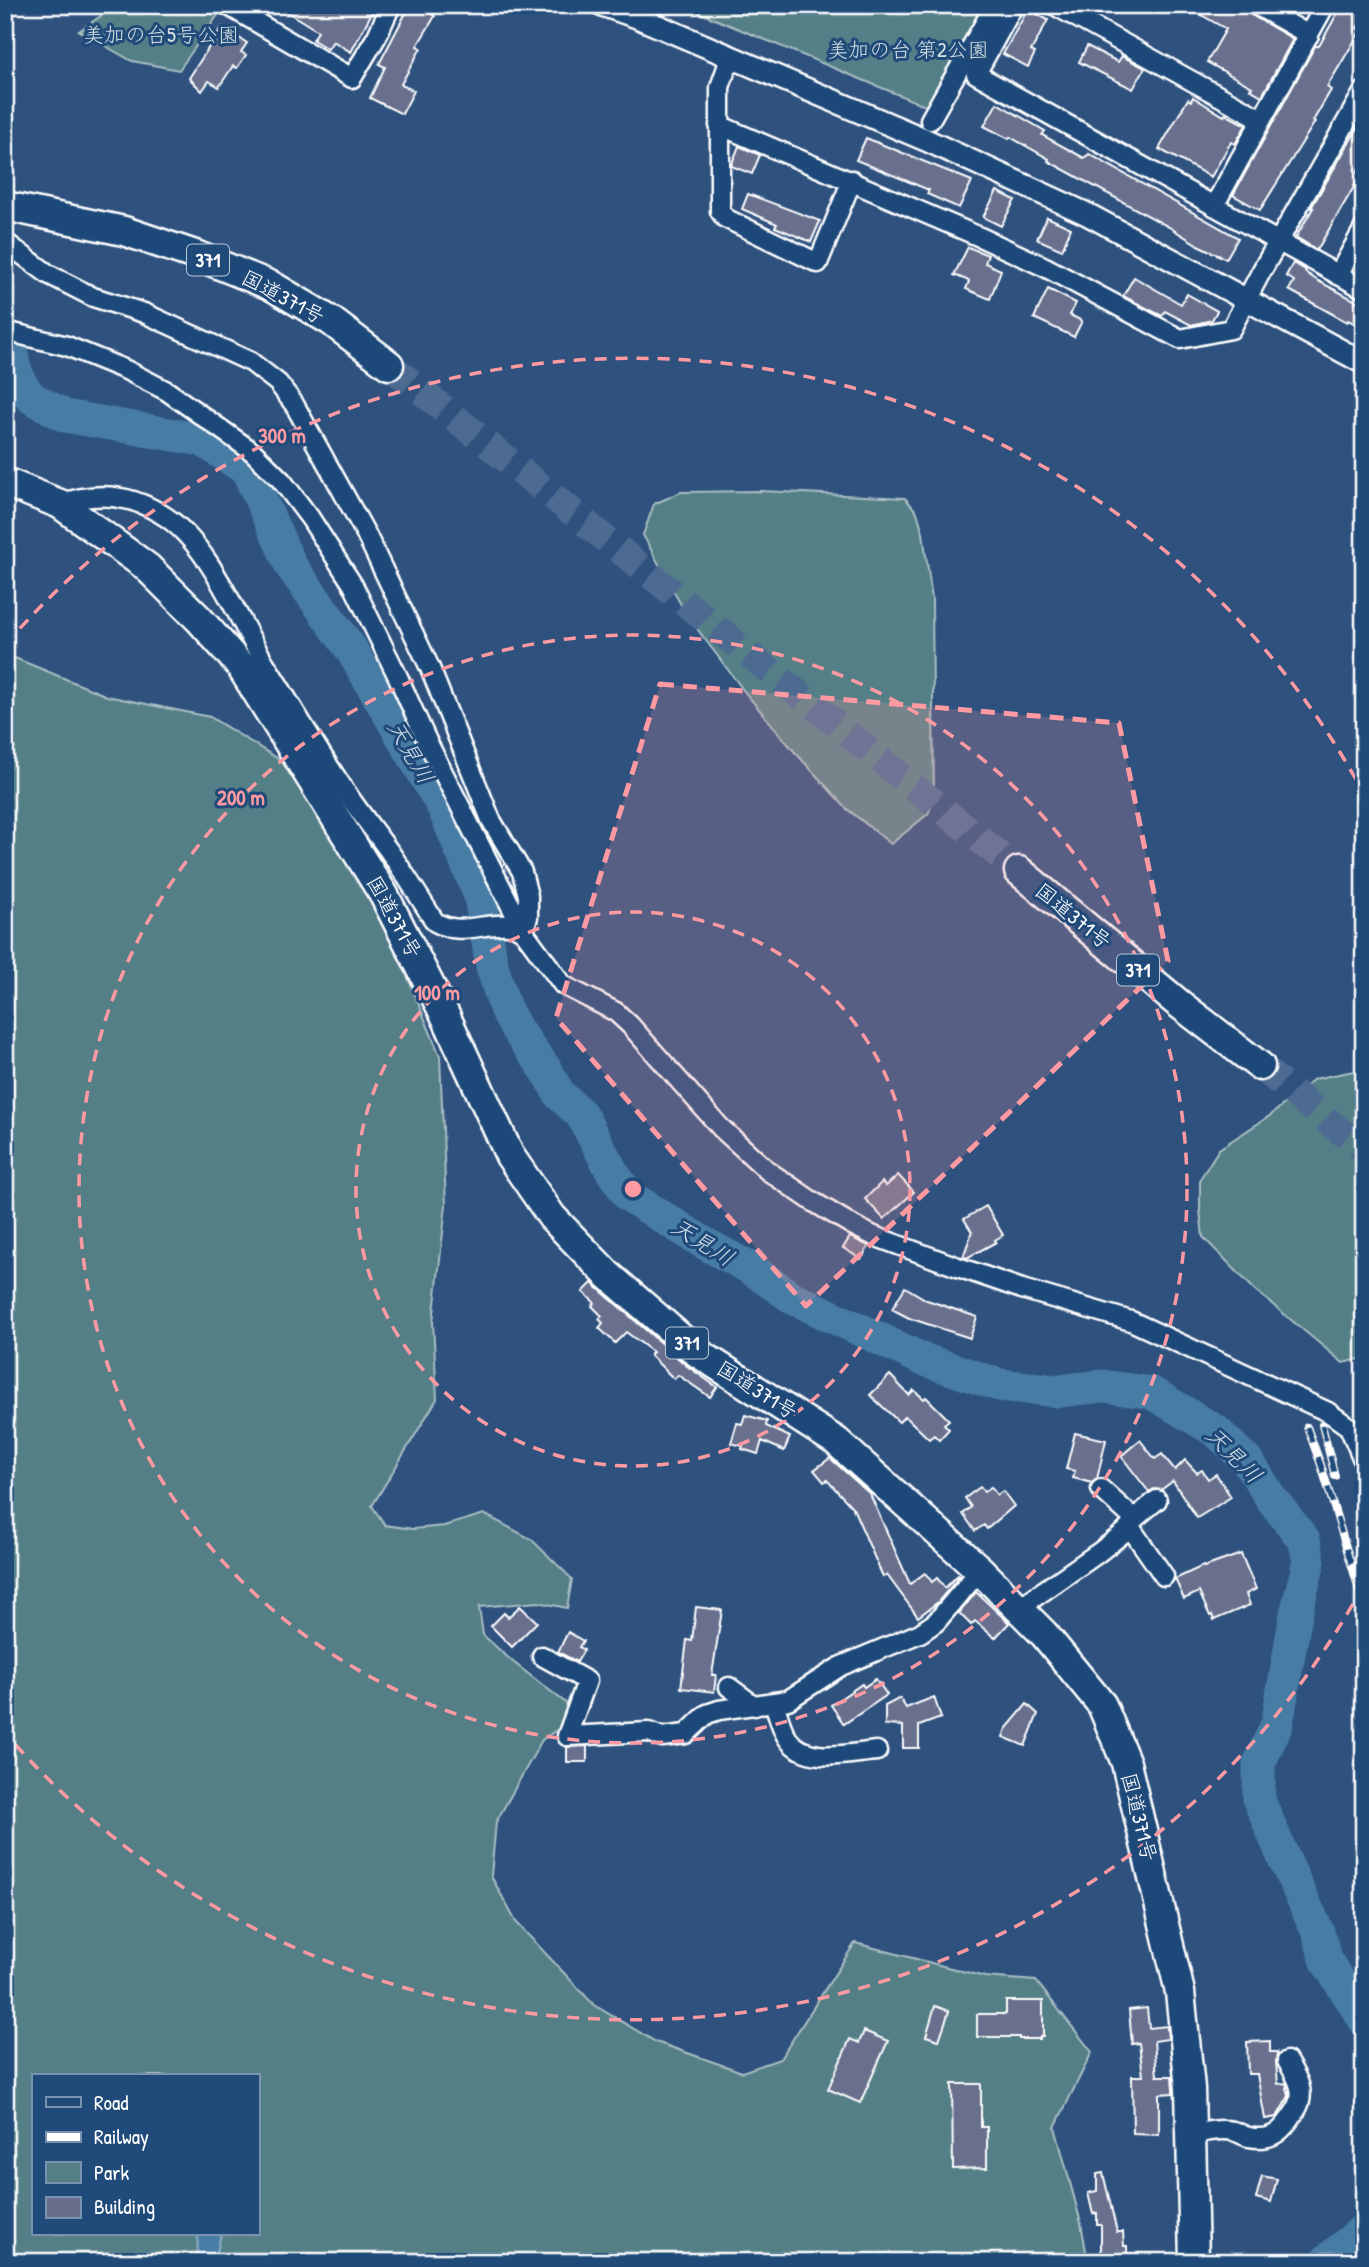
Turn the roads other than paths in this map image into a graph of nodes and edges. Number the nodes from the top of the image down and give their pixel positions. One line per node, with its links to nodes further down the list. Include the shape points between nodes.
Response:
1 (227, 5): 2 (street, via 352,78)
2 (391, 5)
3 (602, 5): 10 (street)
4 (995, 5): 13 (street)
5 (1014, 5): 17 (street, via 976,74)
6 (1054, 5): 12 (street)
7 (1256, 5): 9 (street)
8 (1325, 5): 9 (street)
9 (1309, 35): 12 (street)
10 (731, 57): 14 (street, via 720,87); 23 (street, via 1075,208)
11 (1364, 91): 20 (street)
12 (1261, 119): 17 (street)
13 (930, 120)
14 (719, 125): 15 (street); 15 (street, via 720,211 724,218 818,263)
15 (852, 180): 23 (street, via 1045,267 1180,339 1231,329)
16 (5, 206): 26 (highway, 国道371号 / 371, via 124,231 259,281 331,321)
17 (1214, 206): 20 (street)
18 (1364, 228): 21 (street)
19 (5, 242): 30 (street, via 48,274 93,297 144,313 251,362 278,383 294,404 366,534 430,668 491,820 522,872 528,917)
20 (1278, 242): 21 (street); 23 (street)
21 (1338, 275): 22 (street)
22 (1364, 289)
23 (1248, 299): 25 (street)
24 (9, 331): 30 (street, via 86,353 167,391 253,452 282,481 353,585)
25 (1364, 363)
26 (389, 365)
27 (5, 482): 28 (highway, 国道371号 / 371)
28 (60, 504): 30 (street, via 80,497 119,497 166,517 189,537 348,795 435,922 458,930); 36 (highway, 国道371号 / 371, via 146,567 240,666 384,895 509,1156 552,1217 607,1274 698,1353 836,1441)
29 (1018, 871): 31 (highway, 国道371号 / 371)
30 (517, 928): 32 (street, via 563,985 616,1012 721,1128 768,1171 812,1201 874,1236 1011,1285 1131,1321 1328,1412 1349,1427)
31 (1260, 1066)
32 (1364, 1462)
33 (1101, 1489): 35 (street)
34 (1157, 1500): 35 (street)
35 (1132, 1523): 37 (street); 38 (street, via 1098,1553)
36 (980, 1570): 38 (highway, 国道371号 / 371); 41 (street, via 948,1610 920,1633 841,1666 788,1700)
37 (1164, 1576)
38 (1018, 1608): 45 (highway, 国道371号 / 371, via 1102,1705 1126,1763 1180,1992)
39 (542, 1656): 42 (street, via 587,1681 566,1737 686,1734 707,1714)
40 (729, 1687): 42 (street)
41 (774, 1703): 42 (street); 43 (street, via 788,1740 807,1754)
42 (755, 1706)
43 (877, 1751)
44 (1287, 2061): 45 (street, via 1300,2081 1301,2102 1275,2136 1249,2137 1233,2131)
45 (1191, 2135): 46 (highway, 国道371号 / 371)
46 (1194, 2262)

